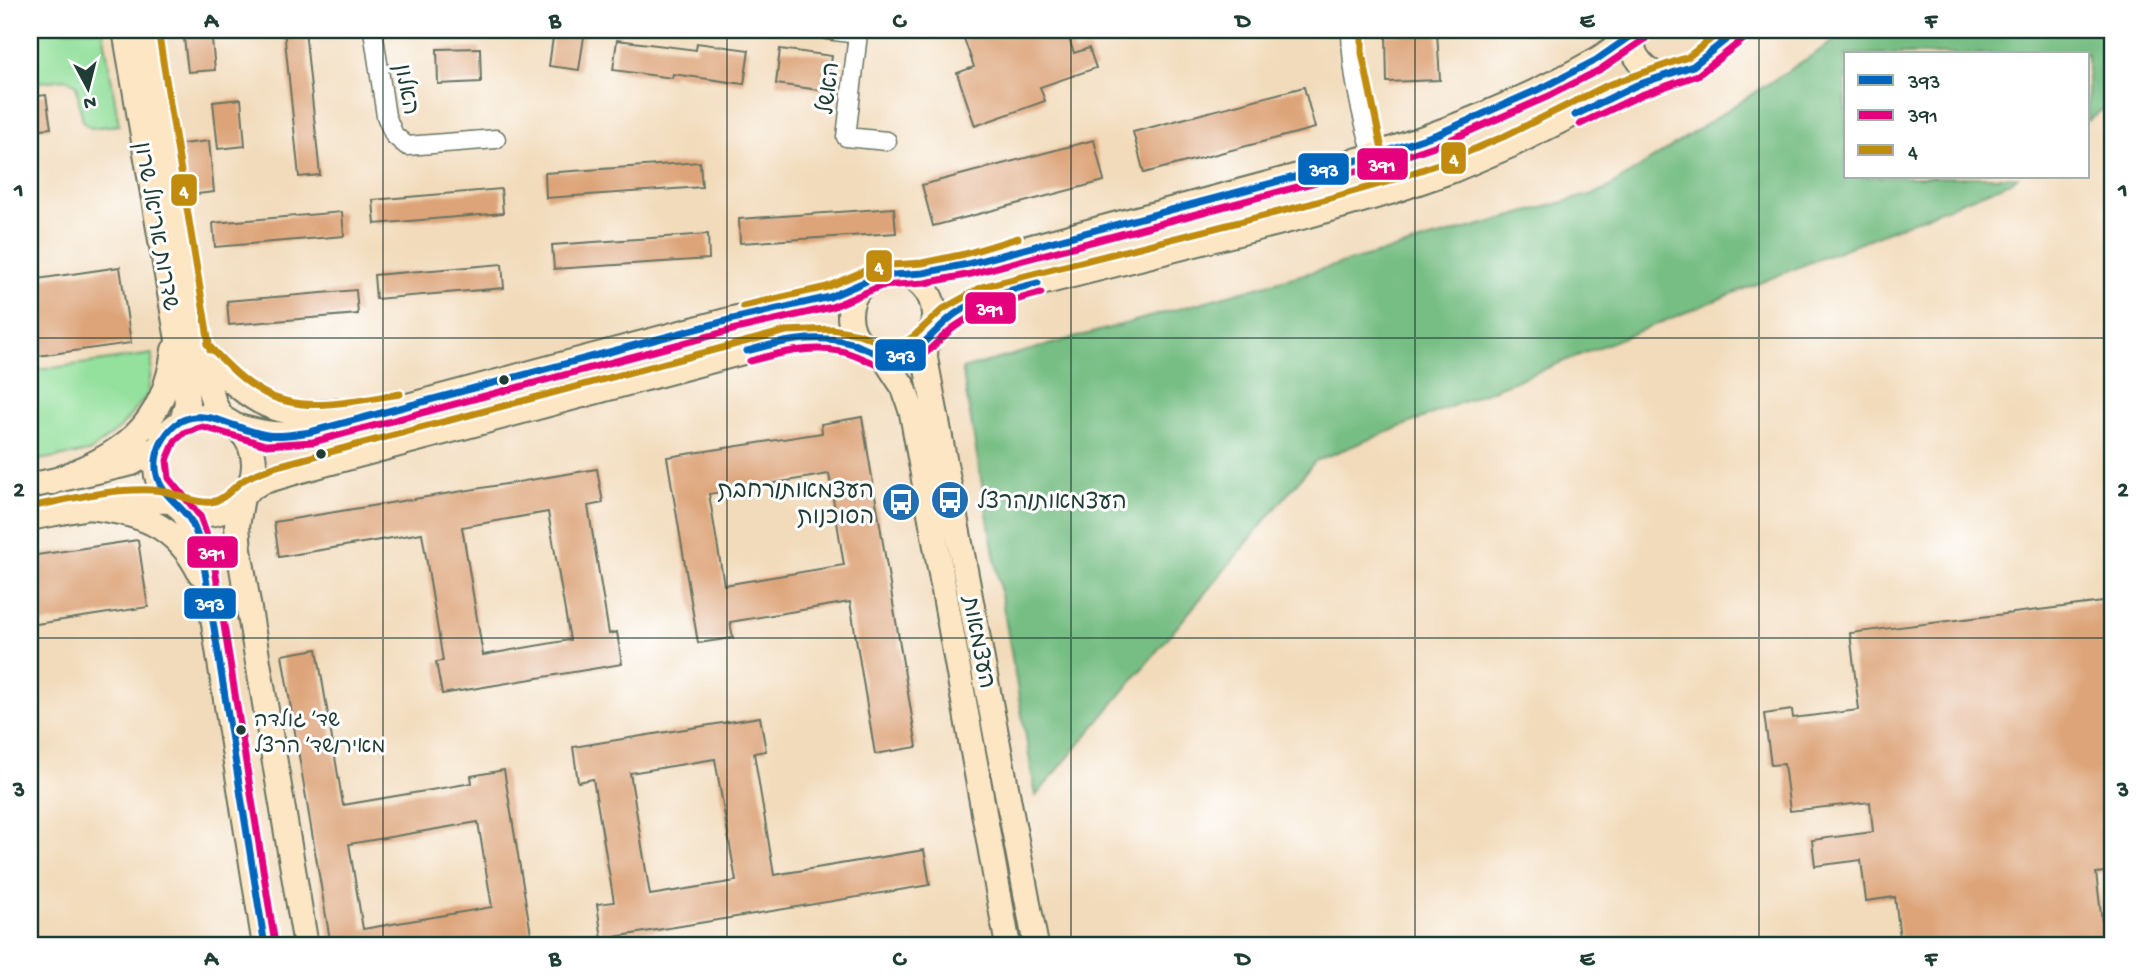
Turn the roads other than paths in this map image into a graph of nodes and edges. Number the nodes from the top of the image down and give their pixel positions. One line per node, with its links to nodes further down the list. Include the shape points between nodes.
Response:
1 (125, 30): 16 (main road, שדרות אריאל שרון)
2 (147, 30): 18 (main road, שדרות אריאל שרון)
3 (373, 30): 10 (street, האלון, via 386,116 394,135 407,146)
4 (827, 30): 11 (street, האשל, via 858,34 846,137)
5 (1351, 30): 12 (street, via 1351,54)
6 (1738, 30): 8 (main road)
7 (1637, 32): 9 (main road, via 1632,47 1647,71); 12 (main road, via 1597,60 1494,111)
8 (1714, 40): 9 (main road, via 1693,66)
9 (1673, 74): 13 (main road, via 1612,95 1453,170)
10 (496, 139)
11 (887, 141)
12 (1373, 156): 13 (street); 14 (main road, via 968,264)
13 (1384, 193): 17 (main road, via 986,297)
14 (899, 274): 15 (main road); 17 (main road, via 911,278 929,296 933,320)
15 (869, 280): 19 (main road, via 852,300 850,312 855,337); 20 (main road, via 831,297)
16 (177, 332): 21 (main road, שדרות אריאל שרון, via 186,390); 24 (main road, via 160,402 133,438 90,467)
17 (928, 336): 19 (main road, via 907,354 895,357); 33 (main road, העצמאות, via 925,358)
18 (200, 352): 20 (main road, via 245,393 278,411 320,414); 22 (main road, שדרות אריאל שרון, via 209,391)
19 (873, 352): 25 (main road, via 832,339 762,347 298,471 261,482); 32 (main road, העצמאות, via 904,388 912,413)
20 (424, 402): 22 (main road, via 288,436)
21 (182, 422): 22 (main road, via 203,416); 23 (main road)
22 (229, 423): 25 (main road, via 245,436 254,463)
23 (159, 447): 24 (main road, via 132,463); 26 (main road, via 157,476)
24 (41, 484)
25 (244, 493): 26 (main road, via 219,512 191,512); 31 (main road, via 237,526 239,550)
26 (176, 503): 27 (main road, via 113,502); 29 (main road, via 198,536)
27 (87, 507): 28 (main road); 29 (main road, via 136,514 160,526 195,562)
28 (30, 518)
29 (209, 592): 30 (main road)
30 (265, 946)
31 (306, 946)
32 (1009, 946)
33 (1036, 946)

